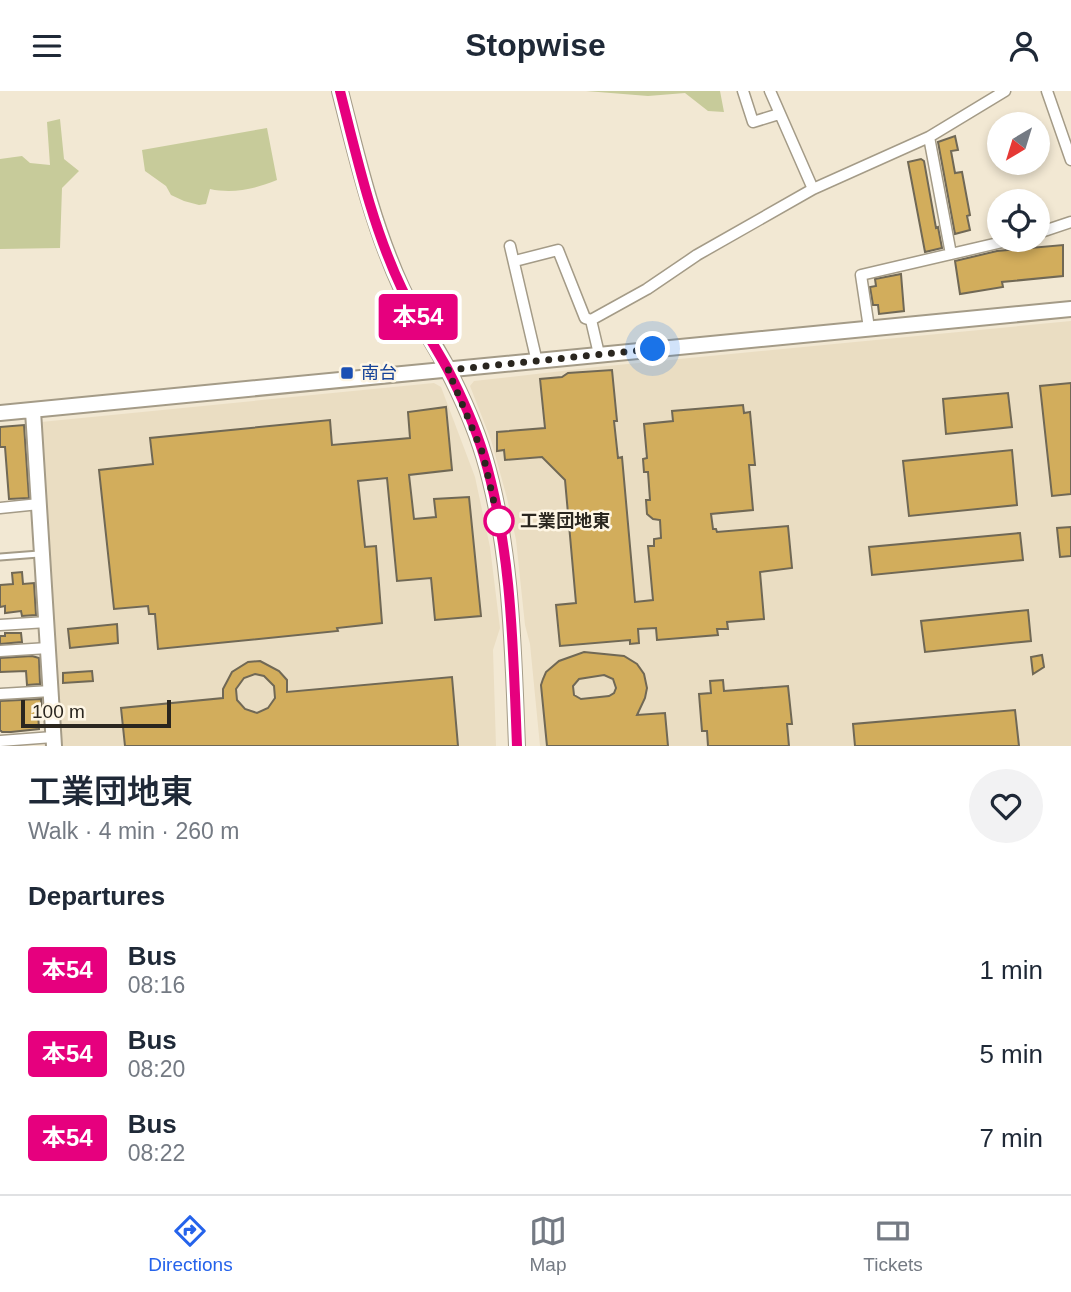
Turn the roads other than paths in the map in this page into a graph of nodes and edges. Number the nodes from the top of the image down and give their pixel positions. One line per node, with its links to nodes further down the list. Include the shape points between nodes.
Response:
1 (340, 91): 21 (street, via 378,232 403,290)
2 (743, 91): 6 (street, via 753,122)
3 (770, 91): 6 (street)
4 (1005, 91): 7 (street)
5 (1047, 91): 8 (street)
6 (779, 114): 9 (street)
7 (929, 137): 9 (street); 14 (street)
8 (1071, 160)
9 (813, 189): 17 (street)
10 (1071, 222): 11 (street)
11 (1050, 229)
12 (987, 246): 14 (street)
13 (510, 247): 15 (street)
14 (951, 254): 18 (street, via 862,275)
15 (515, 261): 17 (street, via 558,250 585,318); 20 (street)
16 (1071, 309): 18 (street)
17 (591, 320): 19 (street)
18 (869, 328): 19 (street)
19 (599, 354): 20 (street)
20 (537, 362): 21 (street)
21 (448, 370): 22 (street); 37 (street, via 483,454 497,511 512,613)
22 (33, 411): 23 (street); 24 (street)
23 (0, 413)
24 (39, 504): 25 (street); 26 (street)
25 (0, 508)
26 (42, 554): 27 (lane); 28 (street)
27 (0, 557)
28 (47, 622): 29 (street); 30 (street)
29 (0, 625)
30 (48, 648): 31 (street); 32 (street)
31 (0, 651)
32 (51, 691): 33 (street); 35 (street)
33 (0, 694)
34 (0, 741): 36 (street)
35 (53, 742): 36 (street)
36 (14, 743)
37 (517, 746)

